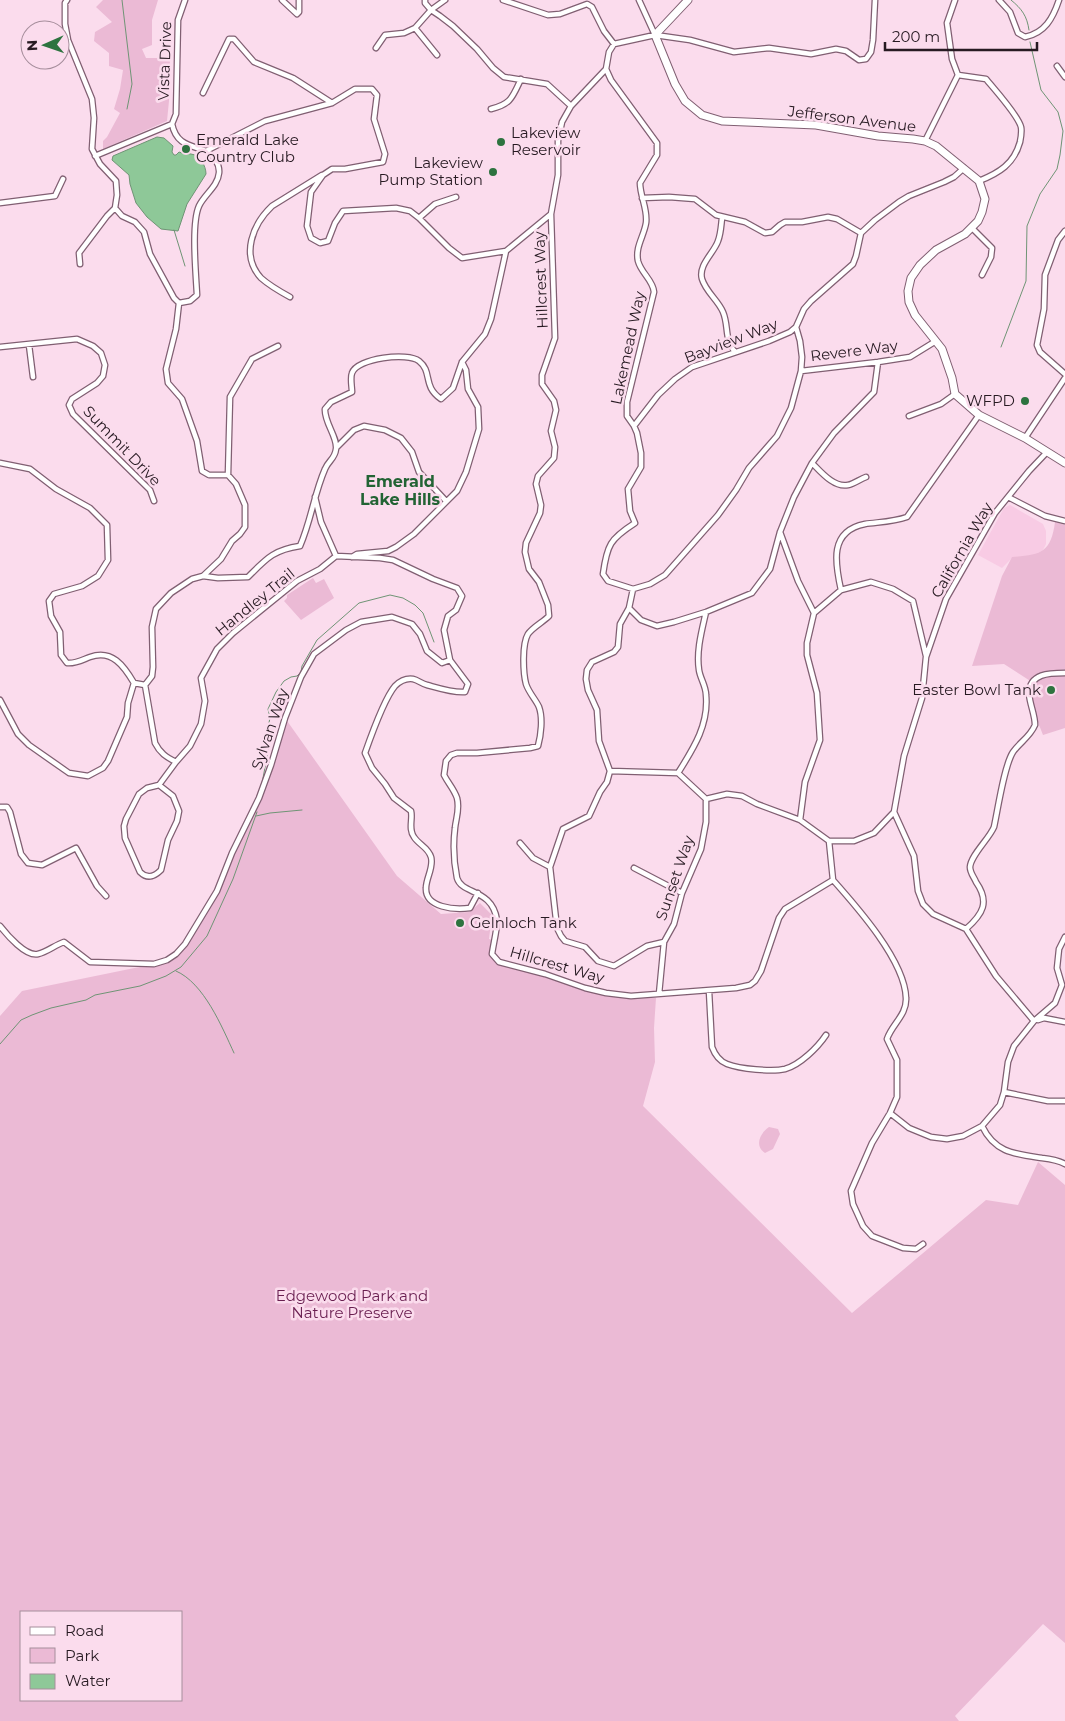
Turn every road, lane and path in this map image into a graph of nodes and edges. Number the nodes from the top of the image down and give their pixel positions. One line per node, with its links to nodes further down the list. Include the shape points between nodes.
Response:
1 (185, 0): 29 (street, Vista Drive, via 178,20 176,114)
2 (282, 0): 3 (street, via 297,14)
3 (298, 0)
4 (425, 0): 14 (street)
5 (445, 0): 14 (street)
6 (503, 0): 17 (street, via 548,15 587,4)
7 (639, 0): 16 (street)
8 (688, 0): 16 (street)
9 (875, 0): 16 (street, via 871,52 862,60 842,50 810,54 769,48 734,52)
10 (955, 0): 22 (street, via 947,23 952,59)
11 (999, 0): 12 (street, via 1010,12 1018,33 1025,37 1034,35 1047,25)
12 (1059, 0)
13 (65, 1): 32 (street, via 68,40 92,99 91,146)
14 (431, 10): 15 (street); 24 (street, via 453,26 504,77)
15 (415, 28): 18 (street, via 385,35); 19 (street)
16 (655, 35): 17 (street); 30 (street, Jefferson Avenue, via 675,84 685,101 702,115 722,122 816,125)
17 (614, 44): 21 (street)
18 (376, 48)
19 (437, 55)
20 (1057, 66): 23 (street)
21 (606, 69): 27 (street); 38 (street, Lakemead Way, via 657,143 657,155 640,184)
22 (958, 75): 30 (street); 36 (street, via 986,79 1021,125 1013,160 994,175)
23 (1065, 77)
24 (521, 79): 27 (street, via 547,84); 28 (street, via 506,106)
25 (203, 93): 26 (street, via 224,46 234,39 254,62 293,78)
26 (332, 103): 31 (street, via 265,121); 34 (street, via 355,89 372,89 377,95 374,119 385,154 383,162 332,169)
27 (571, 106): 41 (street, via 559,132 558,175)
28 (491, 109)
29 (172, 124): 31 (street, via 181,142); 32 (street)
30 (925, 141): 33 (street, Jefferson Avenue)
31 (206, 151): 51 (street, via 214,158 219,173 199,207 195,228 197,295)
32 (95, 156): 40 (street, via 116,181)
33 (964, 168): 36 (street, Jefferson Avenue); 46 (street, via 954,177 899,202)
34 (323, 174): 42 (street, via 311,192 307,226 311,238 320,243 328,240 342,211 396,208 410,211); 50 (street, via 265,212 251,239 251,259 256,270 272,287)
35 (62, 179): 39 (street, via 55,196)
36 (979, 181): 44 (street, via 984,192 984,205 978,222)
37 (456, 197): 42 (street, via 435,204)
38 (642, 198): 43 (street, via 695,199); 67 (street, Lakemead Way, via 646,223 637,252 654,292 626,402 627,416)
39 (0, 203)
40 (115, 208): 48 (street, via 79,253); 51 (street, via 144,232 150,254)
41 (551, 214): 47 (street); 109 (street, Hillcrest Way, via 555,338 542,384 554,401 556,410 551,431 555,447 554,458 538,476 540,513 525,552 529,569 539,582 548,605 549,616 528,634 524,647 526,683 541,714 540,740 538,746 530,748 457,753 446,760 444,767 444,775 458,800 454,845 458,881 465,889)
42 (419, 218): 47 (street, via 462,258)
43 (722, 218): 46 (street, via 737,219 767,234 785,222 828,217); 57 (street, via 717,244 701,276 705,288 723,312 728,340)
44 (972, 228): 49 (street, via 992,248); 53 (street, via 936,250 911,278 909,302)
45 (1065, 231): 61 (street, via 1058,240 1045,275 1038,345 1040,352)
46 (861, 233): 52 (street, Bayview Way, via 853,264 811,301)
47 (506, 251): 58 (street, via 491,319 485,334)
48 (80, 264)
49 (982, 275)
50 (290, 297)
51 (178, 304): 74 (street, via 176,329 166,369 168,383 182,399 197,441 202,471 209,475)
52 (796, 327): 57 (street, Bayview Way, via 784,335); 60 (street, via 802,357)
53 (936, 341): 59 (street, Revere Way, via 910,357); 64 (street, via 947,362)
54 (28, 344): 56 (street, Summit Drive); 62 (street); 78 (street, Summit Drive, via 77,339 101,353 106,365 103,376 72,399 69,405 73,414 150,490)
55 (278, 346): 74 (street, via 252,359 230,397)
56 (0, 348)
57 (736, 352): 67 (street, Bayview Way, via 692,367 675,379)
58 (462, 362): 69 (street, via 452,388 441,399 429,387 426,368 418,359 405,356 359,364 352,373 352,392 330,402 325,409); 79 (street, via 468,389 478,407 479,428 466,472 457,491)
59 (878, 362): 60 (street, Revere Way); 72 (street, via 874,392 834,433)
60 (801, 371): 85 (street, via 791,408 776,436 749,468 718,515 665,575)
61 (1065, 374)
62 (32, 377)
63 (1065, 378): 68 (street)
64 (955, 394): 65 (street); 66 (street, via 941,404)
65 (979, 415): 68 (street); 86 (street, via 907,517 862,525 850,529 841,538 836,548 836,571)
66 (909, 416)
67 (634, 426): 85 (street, Lakemead Way, via 641,467 628,489 628,498 635,523 609,545 603,574 608,581)
68 (1025, 438): 70 (street)
69 (337, 446): 76 (street); 79 (street, via 354,430 364,426 385,430 401,438 412,452 419,472)
70 (1047, 452): 73 (street); 77 (street, California Way)
71 (0, 463): 93 (street, via 30,469 56,489 90,508 107,525 108,560 98,576 82,586 54,594 48,600 51,616 60,632 61,654 66,663 97,654 111,656 124,667)
72 (812, 463): 75 (street, via 839,485 849,485); 81 (street)
73 (1065, 463)
74 (228, 475): 84 (street, via 246,506 246,527)
75 (866, 477)
76 (315, 496): 82 (street, via 321,522); 84 (street, via 300,546 285,548 269,556 248,577)
77 (1008, 497): 80 (street, via 1045,516); 90 (street, California Way, via 995,513 946,599)
78 (154, 501)
79 (446, 501): 83 (street, via 414,534 396,547)
80 (1065, 521)
81 (780, 532): 88 (street, via 770,569 752,593); 89 (street)
82 (336, 556): 83 (street); 96 (street, Handley Trail, via 297,581 217,649 201,678 205,701 201,724 190,746)
83 (351, 557): 91 (street, via 393,560 457,588 462,596 456,610 448,616 444,630)
84 (203, 576): 94 (street, via 192,579 171,593 156,609 152,627 152,676)
85 (633, 589): 87 (street)
86 (841, 590): 89 (street); 90 (street, via 871,582 893,589 913,601)
87 (629, 608): 88 (street, via 641,620 657,626); 97 (street, via 620,624 618,647 592,662 587,670 586,679 598,710 599,741)
88 (706, 612): 98 (street, via 698,670 705,687 706,720)
89 (814, 613): 103 (street, via 807,655 817,693 820,740 805,782)
90 (926, 657): 102 (street, California Way, via 922,698 904,756)
91 (450, 660): 109 (street, via 468,684 465,692 406,679 395,686 388,698 365,753 394,798 411,811 413,837 427,848 432,859 426,889 429,898 437,904 460,910 470,908); 112 (street, Sylvan Way, via 442,663 436,659 427,651 412,624 392,617 361,622 314,654 285,718 259,798 217,891 185,944 168,960 154,964 90,962 64,942 34,954 26,952)
92 (1065, 673): 113 (street, via 1044,674 1032,685 1029,693 1035,725 1032,733 1013,752 994,827 972,861 971,873 983,891 984,899 978,918)
93 (134, 683): 94 (street); 95 (street, via 128,717 108,761 88,776 69,773 28,745 18,734)
94 (145, 685): 96 (street, via 155,743 167,758)
95 (0, 700)
96 (176, 762): 99 (street, Handley Trail)
97 (610, 771): 98 (street); 106 (street, via 608,782 589,816 563,829)
98 (678, 773): 100 (street)
99 (159, 785): 99 (street, via 172,796 178,816 161,870 149,877 140,872 125,838 124,826 139,794)
100 (706, 799): 103 (street, via 727,794 742,796); 110 (street, Sunset Way, via 701,849)
101 (0, 807): 111 (street, via 7,807 10,812 17,841 28,863 42,865 76,848)
102 (894, 812): 104 (street, via 874,833 854,841); 113 (street, via 914,856 918,891 923,904 933,914)
103 (800, 820): 104 (street)
104 (829, 841): 108 (street)
105 (520, 843): 106 (street, via 533,858)
106 (550, 867): 115 (street, via 557,928 565,941 585,947 598,962 614,966 647,946)
107 (634, 868): 110 (street)
108 (833, 880): 116 (street, Hillcrest Way, via 785,909 755,981 744,987); 123 (street, via 887,948 903,978 906,998 902,1015 887,1039 898,1060 896,1097)
109 (478, 893): 117 (street, Hillcrest Way, via 493,907 498,922 492,954 499,962 606,993 630,996)
110 (682, 893): 115 (street, Sunset Way, via 674,924)
111 (106, 896)
112 (0, 926)
113 (966, 929): 118 (street, via 996,976)
114 (1065, 937): 118 (street, via 1059,949 1057,968 1062,985 1055,1003)
115 (664, 942): 117 (street, Sunset Way)
116 (709, 991): 117 (street, Hillcrest Way); 120 (street, via 712,1047 714,1054 726,1064 765,1070 786,1068 817,1048)
117 (659, 994)
118 (1034, 1021): 119 (street, via 1044,1018); 121 (street, via 1014,1046)
119 (1065, 1022)
120 (826, 1035)
121 (1004, 1092): 122 (street); 124 (street, via 1000,1104)
122 (1065, 1101)
123 (890, 1113): 124 (street, via 909,1128 931,1138 963,1136); 126 (street, via 872,1143 852,1191 853,1204 857,1216 872,1236 903,1248 916,1249)
124 (982, 1126): 125 (street, via 1002,1149)
125 (1065, 1164)
126 (923, 1244)

